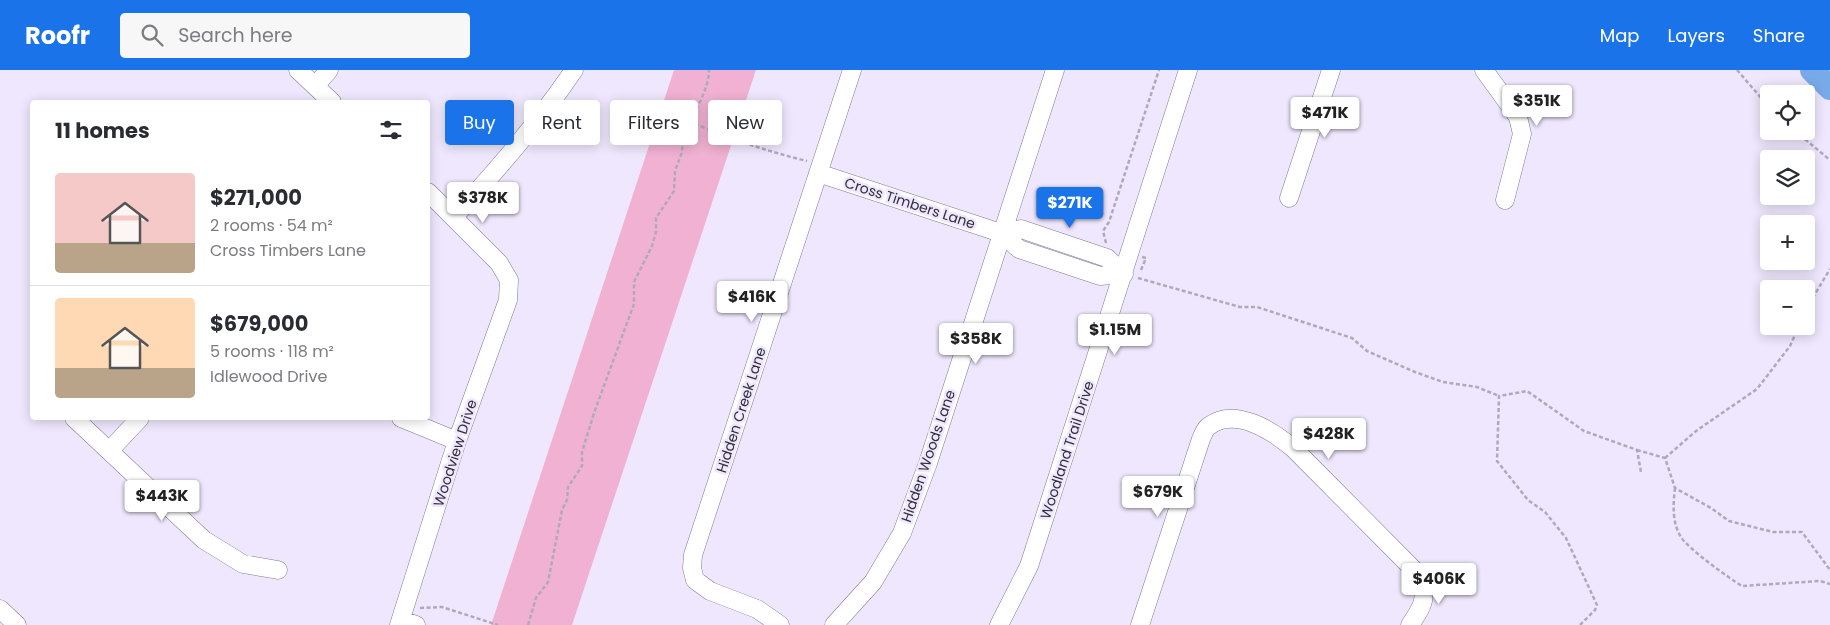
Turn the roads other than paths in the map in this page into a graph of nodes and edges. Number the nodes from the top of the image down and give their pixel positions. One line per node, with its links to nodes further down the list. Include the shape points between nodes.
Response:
1 (298, 70): 9 (street)
2 (329, 70): 9 (street)
3 (574, 70): 15 (street, via 548,109)
4 (852, 70): 11 (street, Hidden Creek Lane)
5 (1055, 70): 16 (street, Hidden Woods Lane)
6 (1188, 70): 17 (street, Woodland Trail Drive)
7 (1331, 70): 13 (street)
8 (1484, 70): 14 (street, via 1518,117 1522,134)
9 (315, 86): 10 (street)
10 (330, 100)
11 (820, 169): 16 (street, Cross Timbers Lane); 27 (street, Hidden Creek Lane, via 693,554 695,580 710,591 758,609)
12 (430, 194): 15 (street)
13 (1289, 198)
14 (1505, 200)
15 (454, 217): 21 (street, Woodview Drive, via 499,263 509,280 508,300)
16 (1002, 233): 17 (street, Cross Timbers Lane, via 1019,249 1100,276); 28 (street, Hidden Woods Lane, via 928,463 902,533 873,582)
17 (1124, 274): 29 (street, Woodland Trail Drive, via 1029,566)
18 (76, 420): 22 (street)
19 (138, 420): 22 (street)
20 (406, 420): 21 (street)
21 (457, 441): 25 (street, Woodview Drive)
22 (110, 450): 23 (street, via 204,540 242,564)
23 (278, 570)
24 (0, 609): 26 (street)
25 (405, 623)
26 (17, 625)
27 (780, 625)
28 (834, 625)
29 (999, 625)
30 (1140, 625): 31 (street, via 1201,439 1208,426 1236,419 1274,432 1294,448 1421,577 1426,594)
31 (1410, 625)

